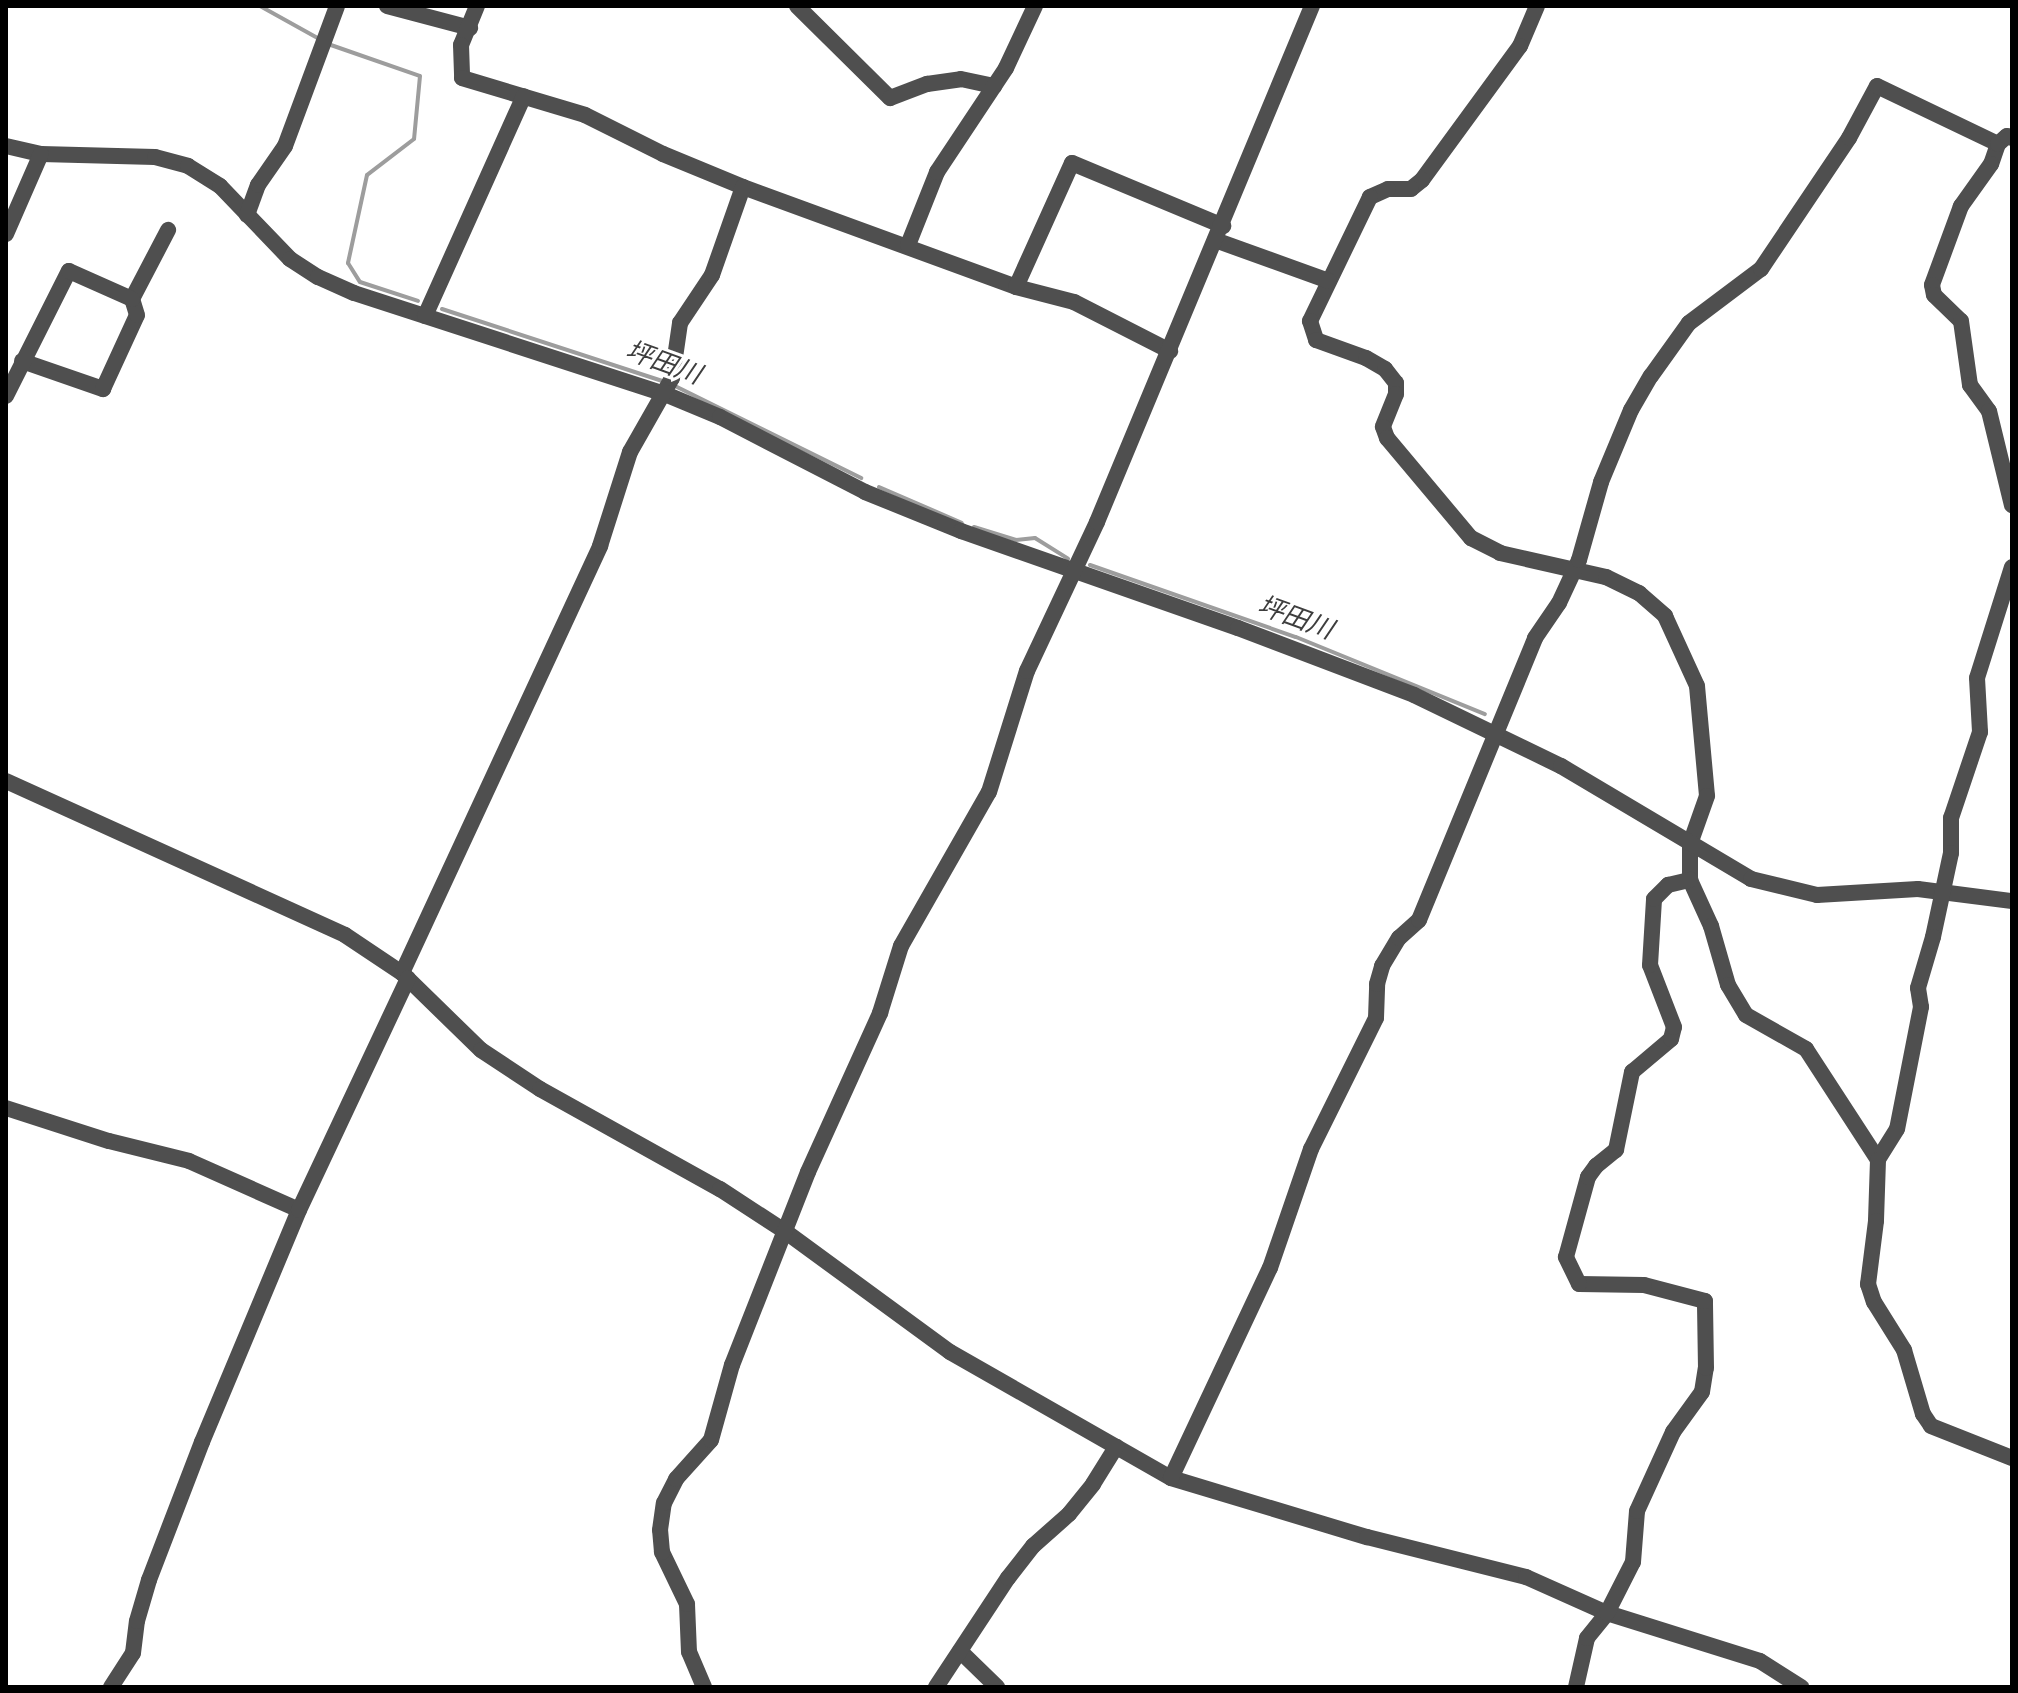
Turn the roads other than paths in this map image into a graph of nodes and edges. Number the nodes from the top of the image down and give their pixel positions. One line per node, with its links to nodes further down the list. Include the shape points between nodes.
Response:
1 (337, 6): 15 (street, via 285,146 258,185)
2 (387, 6): 8 (street)
3 (477, 6): 8 (street)
4 (797, 6): 9 (street, via 890,98 961,79)
5 (1035, 6): 9 (street)
6 (1312, 6): 17 (street)
7 (1537, 6): 20 (street, via 1520,46 1422,180 1411,189 1388,189 1370,197)
8 (470, 28): 10 (street, via 461,45 462,78)
9 (994, 86): 19 (street, via 937,172)
10 (524, 96): 14 (street, via 585,115); 23 (street)
11 (2005, 141): 29 (street, via 1961,206 1932,285 1934,295 1961,321 1970,385 1989,411); 32 (street, via 1877,86 1849,138 1761,269 1689,323 1651,376 1601,482)
12 (6, 146): 13 (street)
13 (41, 154): 15 (street, via 140,156 188,166 220,186); 18 (street)
14 (743, 187): 19 (street); 27 (street, via 712,275 680,323)
15 (247, 215): 23 (street, via 290,259 318,277)
16 (168, 230): 22 (street)
17 (1219, 233): 20 (street); 21 (street, via 1072,163); 24 (street)
18 (6, 234)
19 (908, 245): 21 (street)
20 (1329, 281): 32 (street, via 1310,321 1316,340 1366,358 1391,376 1396,394 1383,427 1387,438 1458,525 1500,553)
21 (1016, 287): 24 (street, via 1074,302)
22 (132, 299): 25 (street, via 69,271); 25 (street, via 137,315 103,389)
23 (425, 316): 27 (street)
24 (1170, 351): 31 (street)
25 (22, 361): 26 (street)
26 (10, 378): 28 (street)
27 (668, 387): 31 (street, via 865,492); 39 (street, via 630,452 600,546)
28 (6, 396)
29 (2012, 505)
30 (2012, 567): 37 (street, via 1977,678 1980,732 1951,818)
31 (1074, 570): 33 (street, via 1314,656); 43 (street, via 1027,671 989,792 901,946 880,1013)
32 (1574, 571): 33 (street, via 1535,638); 35 (street, via 1606,577 1639,593 1665,616 1697,686 1707,796)
33 (1498, 734): 35 (street); 46 (street, via 1419,920 1399,938 1382,966 1376,1018 1311,1149 1270,1268)
34 (6, 781): 39 (street, via 266,896 345,935)
35 (1690, 844): 36 (street); 37 (street, via 1751,879 1787,889 1841,896)
36 (1690, 880): 41 (street, via 1711,926 1728,985 1746,1015 1806,1049); 47 (street, via 1668,885 1654,899 1650,965 1674,1027 1671,1039 1632,1072 1616,1150 1588,1177 1566,1257 1579,1284 1644,1285 1705,1301 1702,1392 1673,1432 1637,1511 1633,1562)
37 (1943, 891): 38 (street); 41 (street, via 1918,988 1921,1007 1897,1129)
38 (2012, 901)
39 (405, 976): 42 (street); 43 (street, via 481,1050)
40 (6, 1108): 42 (street, via 189,1161)
41 (1878, 1160): 45 (street, via 1868,1284 1904,1350 1923,1414 1931,1426)
42 (299, 1210): 49 (street, via 149,1580 133,1653)
43 (786, 1232): 44 (street, via 950,1352); 50 (street, via 732,1365 711,1440 676,1479 662,1514 662,1552 687,1604 689,1652)
44 (1116, 1447): 46 (street); 48 (street, via 1085,1494 1008,1578)
45 (2012, 1458)
46 (1171, 1478): 47 (street, via 1367,1537 1526,1577)
47 (1607, 1613): 53 (street, via 1587,1638); 54 (street, via 1760,1661)
48 (960, 1651): 51 (street); 52 (street)
49 (111, 1687)
50 (704, 1687)
51 (936, 1687)
52 (997, 1687)
53 (1576, 1687)
54 (1801, 1687)

